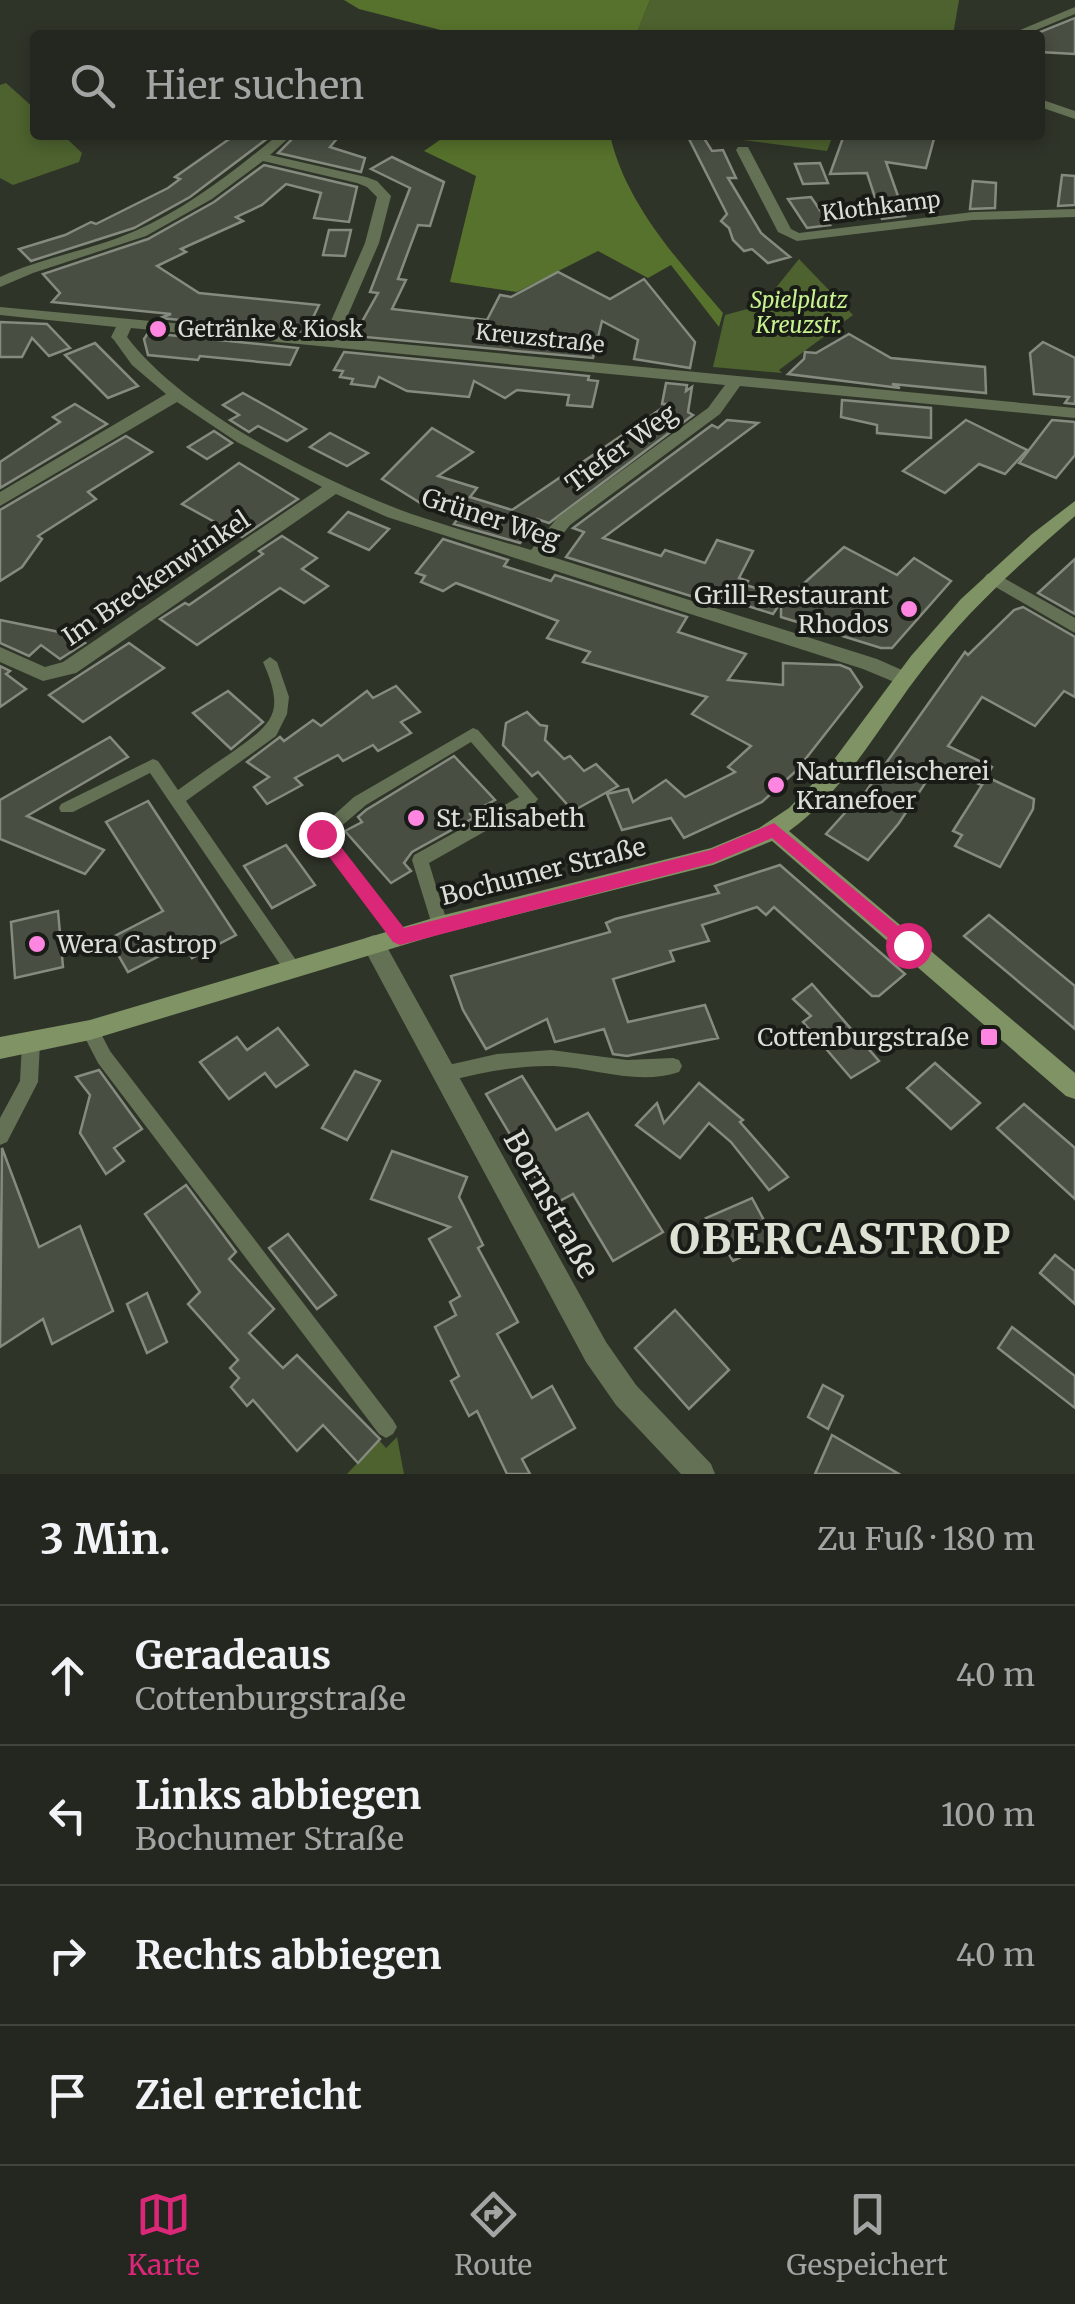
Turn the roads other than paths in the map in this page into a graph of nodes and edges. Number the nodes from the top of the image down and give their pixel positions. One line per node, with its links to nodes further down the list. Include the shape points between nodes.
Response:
1 (1075, 10): 2 (street)
2 (1026, 30)
3 (1045, 105): 4 (street)
4 (1075, 115)
5 (280, 140): 7 (street)
6 (743, 150): 8 (street, Klothkamp, via 785,232 797,237 973,216)
7 (260, 156): 9 (street, via 181,216); 12 (street, via 361,180 384,196 372,243)
8 (1075, 213)
9 (0, 285): 10 (street, via 9,296)
10 (5, 311): 11 (street, Kreuzstraße)
11 (126, 322): 12 (street, Kreuzstraße); 14 (street, Grüner Weg, via 119,337 125,349)
12 (330, 340): 13 (street, Kreuzstraße)
13 (736, 380): 15 (street, Kreuzstraße); 19 (street, Tiefer Weg, via 714,411 564,521)
14 (175, 396): 16 (street, Grüner Weg); 17 (street)
15 (1075, 413)
16 (333, 488): 19 (street, Grüner Weg); 22 (street, Im Breckenwinkel, via 62,672 43,674)
17 (0, 500)
18 (1075, 507): 20 (main road, Bochumer Straße)
19 (535, 558): 24 (street, Grüner Weg)
20 (993, 578): 21 (street); 24 (main road, Bochumer Straße)
21 (1075, 626)
22 (0, 654)
23 (270, 662): 25 (lane, via 284,701 272,732)
24 (904, 679): 27 (main road, Bochumer Straße, via 818,792)
25 (177, 799): 26 (lane, via 153,765); 30 (lane)
26 (67, 808)
27 (774, 830): 28 (main road, Bochumer Straße, via 713,856); 36 (main road)
28 (440, 926): 29 (main road, Bochumer Straße); 29 (lane, via 420,860 530,799 473,734 360,801 321,834)
29 (387, 941): 30 (main road, Bochumer Straße); 35 (street, Bornstraße)
30 (292, 968): 31 (main road, Bochumer Straße)
31 (90, 1030): 32 (main road, Bochumer Straße); 38 (lane)
32 (31, 1043): 33 (main road, Bochumer Straße); 37 (lane, via 28,1082)
33 (0, 1048)
34 (673, 1066): 35 (lane, via 648,1072 548,1058)
35 (444, 1074): 39 (street, Bornstraße, via 596,1352 634,1404)
36 (1075, 1088)
37 (0, 1136)
38 (386, 1427)
39 (701, 1474)

